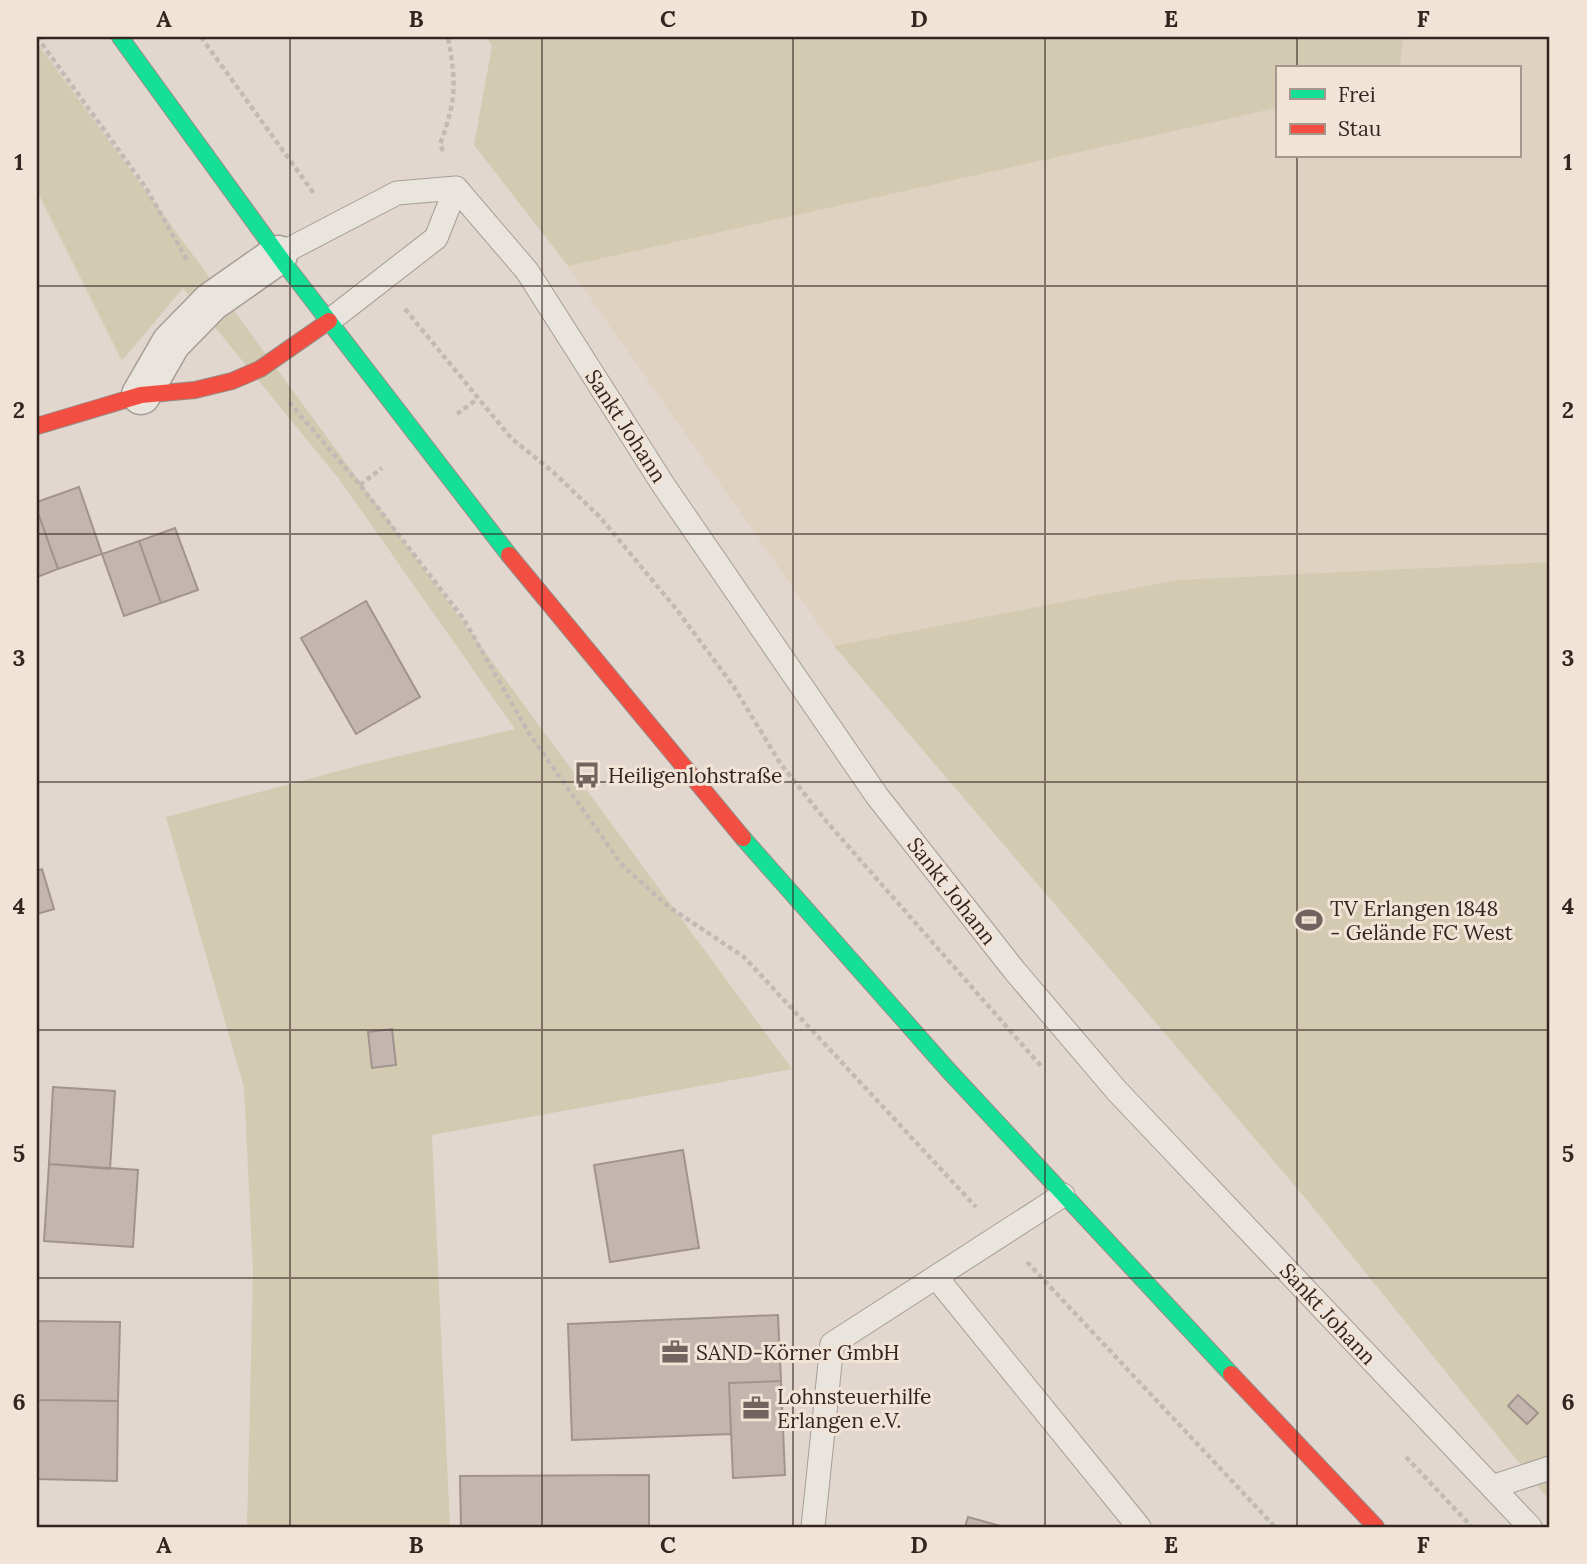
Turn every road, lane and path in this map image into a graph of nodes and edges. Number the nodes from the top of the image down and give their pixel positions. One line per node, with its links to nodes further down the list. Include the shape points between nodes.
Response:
1 (37, 37): 9 (path, via 146,188)
2 (120, 37): 7 (main road)
3 (201, 37): 5 (path)
4 (447, 37): 6 (path, via 454,109 440,144)
5 (303, 179)
6 (456, 188): 7 (lane, via 397,193); 8 (lane, via 436,239); 19 (lane, Sankt Johann, via 527,271 664,486 877,796 1014,970 1117,1091)
7 (278, 255): 9 (street); 10 (main road)
8 (382, 280): 10 (lane); 14 (path, via 485,410 600,517 677,610 734,687 780,763)
9 (211, 302): 12 (street, via 171,343)
10 (329, 321): 11 (main road); 15 (main road, via 668,751 810,916)
11 (260, 369): 12 (main road, via 195,390); 16 (path, via 360,485 463,618 530,735 622,865 669,907 744,957)
12 (141, 395): 13 (main road)
13 (37, 426)
14 (826, 821)
15 (1063, 1195): 16 (lane); 23 (main road)
16 (1002, 1235): 17 (lane); 22 (path)
17 (936, 1277): 20 (lane, via 832,1344); 21 (lane)
18 (1550, 1468): 19 (lane)
19 (1492, 1487): 24 (lane, Sankt Johann)
20 (813, 1527)
21 (1139, 1527)
22 (1275, 1527)
23 (1376, 1527)
24 (1530, 1527)

